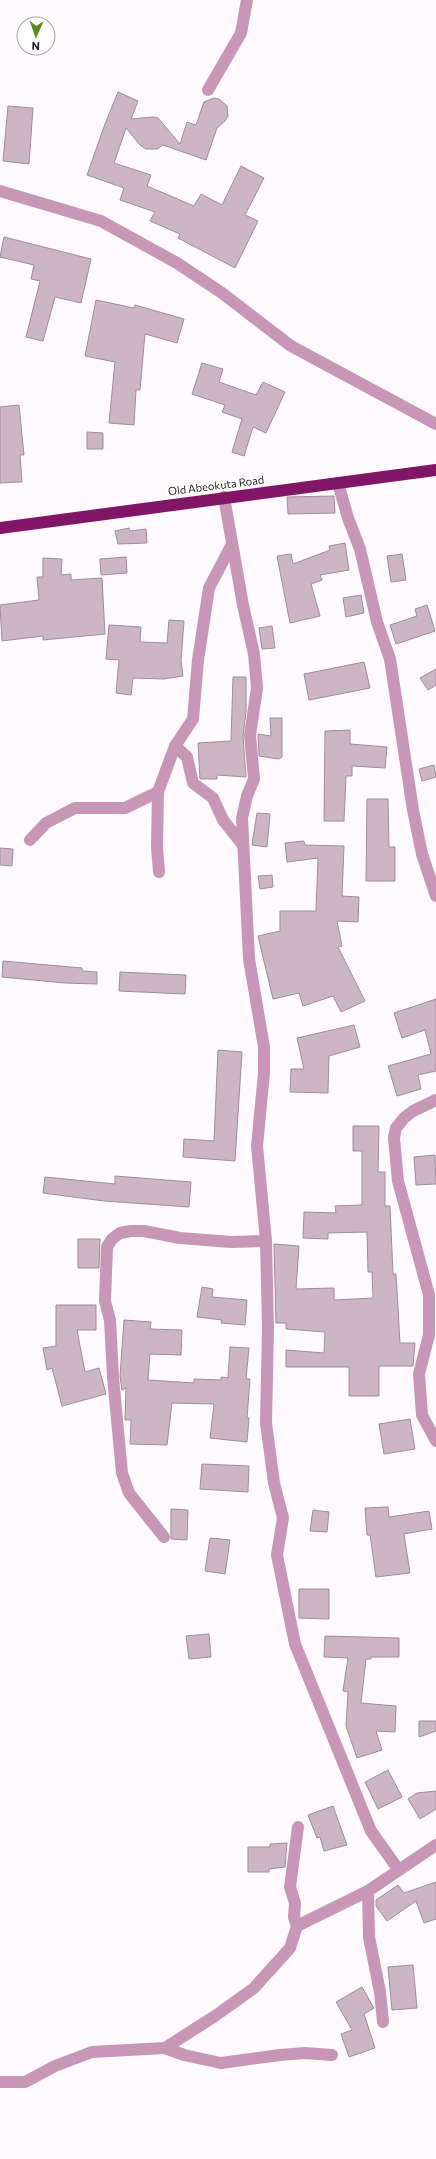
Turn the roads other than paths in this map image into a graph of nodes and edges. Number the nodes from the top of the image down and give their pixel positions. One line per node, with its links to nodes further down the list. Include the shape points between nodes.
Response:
1 (247, 0): 2 (street, via 241,33)
2 (208, 90)
3 (0, 190): 4 (street, via 101,221 177,263 222,293 291,346)
4 (436, 424)
5 (436, 470): 6 (highway, Old Abeokuta Road)
6 (338, 483): 7 (highway, Old Abeokuta Road); 15 (street, via 360,549 377,622 390,659 413,810 422,854)
7 (224, 497): 8 (highway, Old Abeokuta Road); 9 (street)
8 (0, 528)
9 (232, 544): 10 (street, via 209,588 198,660 193,719); 13 (street, via 254,654 257,688 250,735 254,779 242,818)
10 (176, 746): 11 (street); 13 (street, via 187,757 193,783 214,798 222,820)
11 (158, 792): 12 (street, via 125,808 75,808 46,823); 14 (street)
12 (30, 840)
13 (243, 845): 17 (street, via 249,959 264,1047 257,1146)
14 (159, 872)
15 (436, 896)
16 (436, 1100): 18 (street, via 404,1118 396,1128 394,1138 398,1181 429,1294 429,1335 419,1374 422,1415)
17 (266, 1241): 19 (street, via 232,1242 180,1238 144,1231 120,1234 112,1239 107,1247 105,1301 110,1320 122,1473 129,1493); 22 (street, via 266,1423 274,1483 283,1518 277,1555 294,1644 371,1831)
18 (436, 1441)
19 (164, 1537)
20 (298, 1826): 24 (street, via 290,1887 295,1903 294,1917)
21 (436, 1844): 22 (street)
22 (398, 1869): 23 (street)
23 (368, 1891): 24 (street); 25 (street, via 370,1936)
24 (297, 1926): 26 (street, via 290,1948 254,1988)
25 (383, 2022)
26 (165, 2048): 27 (street, via 221,2063 280,2054); 28 (street, via 92,2052 55,2066 25,2082)
27 (332, 2055)
28 (0, 2082)

